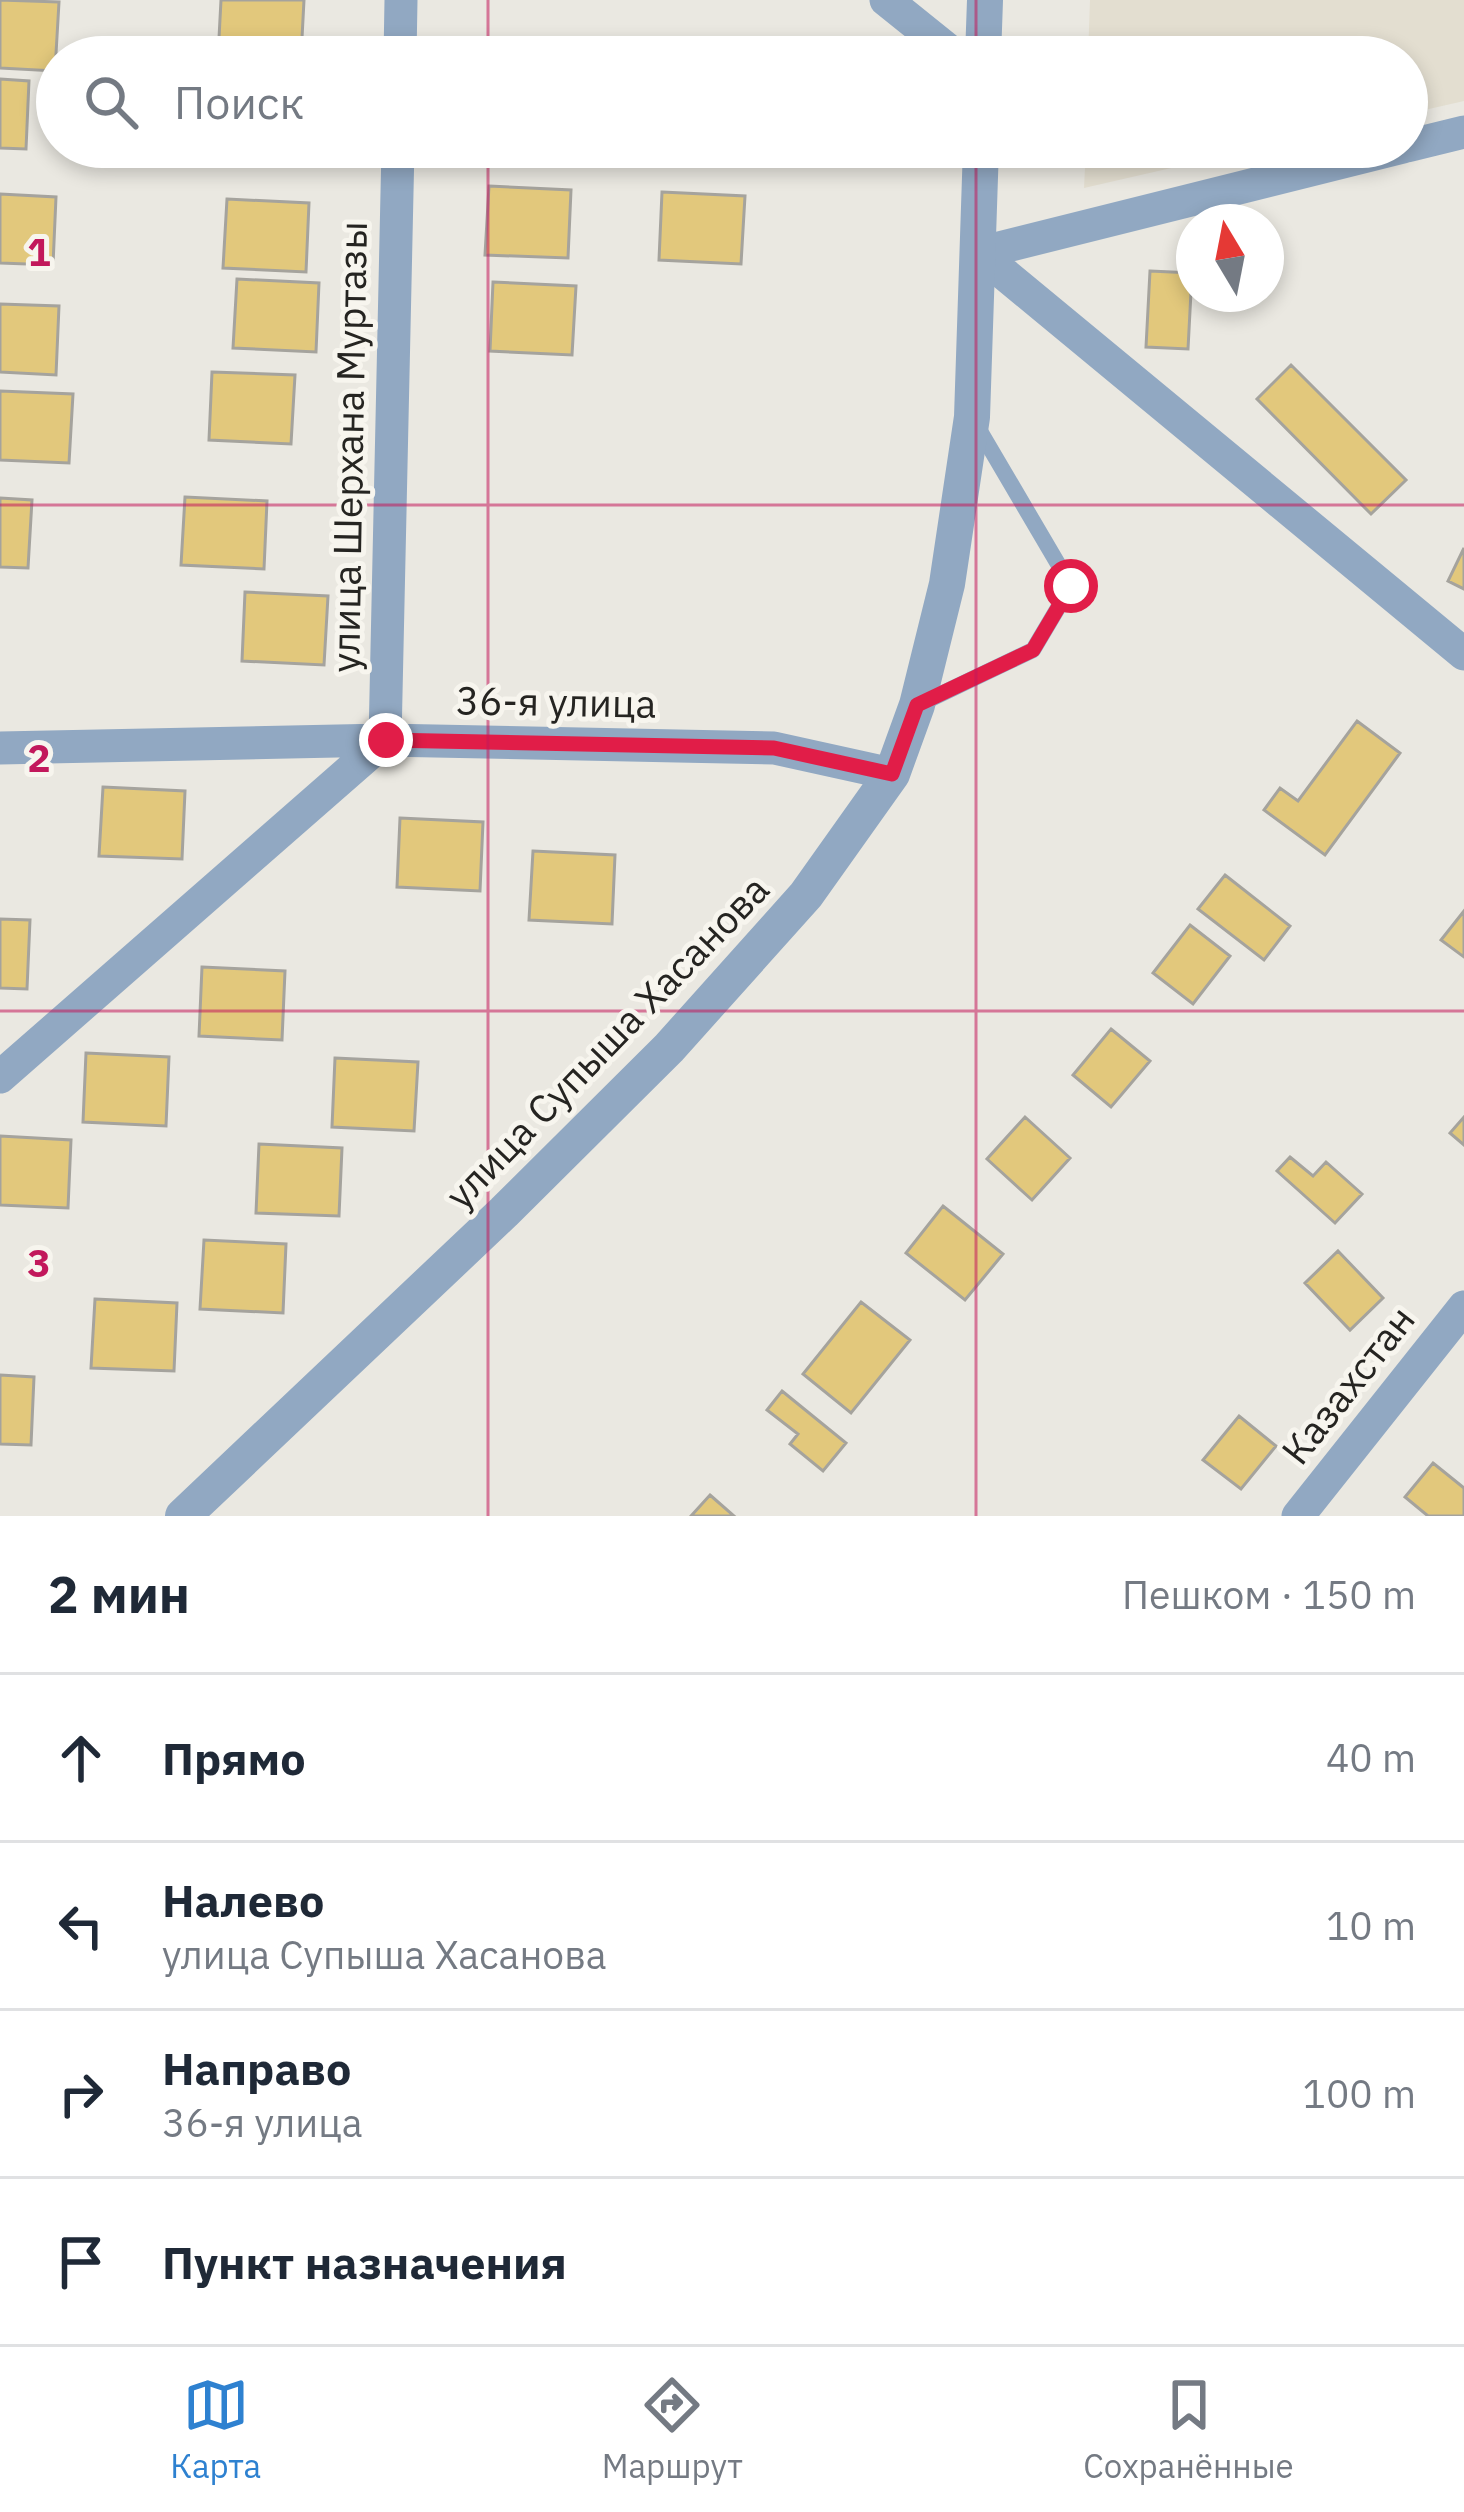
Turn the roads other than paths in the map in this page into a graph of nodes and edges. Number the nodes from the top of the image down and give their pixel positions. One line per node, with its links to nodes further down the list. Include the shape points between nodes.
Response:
1 (401, 0): 4 (street)
2 (886, 0): 5 (street)
3 (985, 0): 6 (street)
4 (400, 36)
5 (931, 36)
6 (984, 36)
7 (1464, 132): 8 (street)
8 (1428, 141)
9 (398, 168): 16 (street, улица Шерхана Муртазы)
10 (981, 168): 12 (street, улица Супыша Хасанова)
11 (1321, 168): 12 (street)
12 (979, 253): 13 (street, улица Супыша Хасанова); 14 (street)
13 (972, 417): 15 (street, улица Супыша Хасанова, via 947,584); 15 (lane, via 1071,586 1033,650)
14 (1464, 654)
15 (917, 705): 18 (street, улица Супыша Хасанова)
16 (386, 740): 17 (street, 36-я улица); 18 (street, 36-я улица, via 774,748); 19 (street)
17 (0, 748)
18 (892, 774): 21 (street, улица Супыша Хасанова, via 806,896 669,1048)
19 (0, 1077)
20 (1464, 1307): 22 (street, Казахстан)
21 (183, 1516)
22 (1298, 1516)

